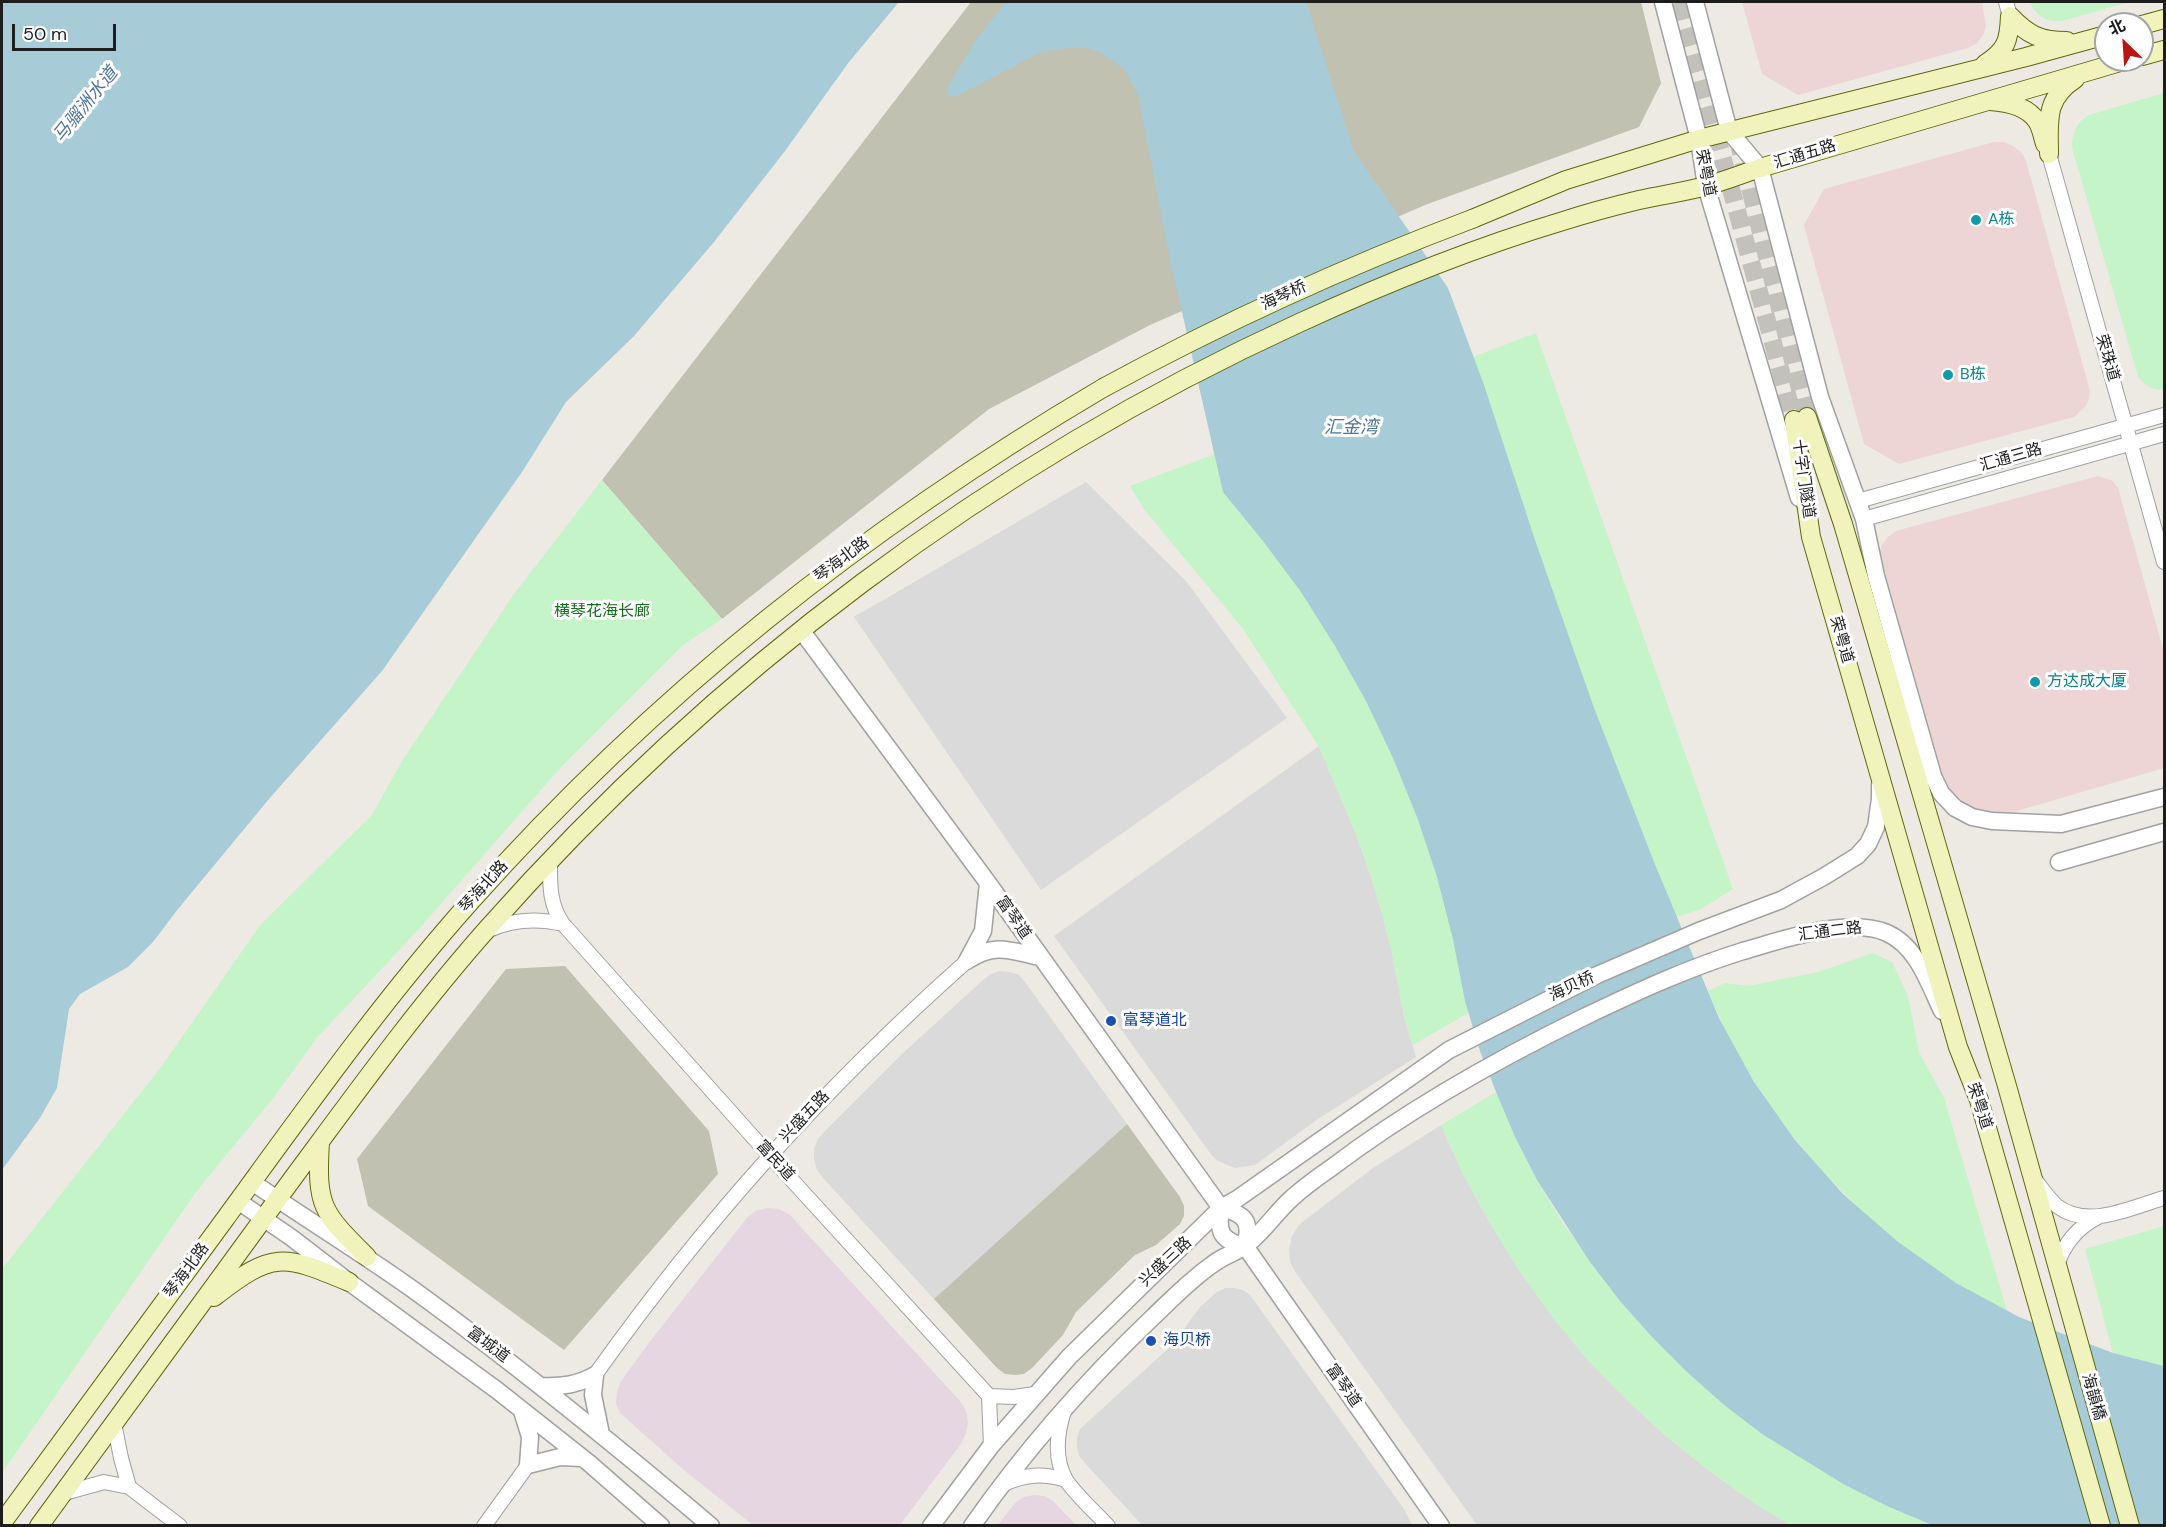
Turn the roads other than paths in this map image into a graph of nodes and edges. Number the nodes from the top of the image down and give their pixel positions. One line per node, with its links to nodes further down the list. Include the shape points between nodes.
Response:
1 (1663, 2): 11 (street, 荣粤道)
2 (1695, 2): 10 (street)
3 (2008, 9): 5 (main road, via 2024,31 2037,38); 6 (main road, via 2009,38 1989,62)
4 (2094, 38): 5 (main road)
5 (2084, 41): 6 (main road)
6 (1977, 69): 10 (main road)
7 (2094, 70): 8 (main road, 汇通五路)
8 (2085, 73): 9 (main road, 汇通五路); 12 (main road, via 2052,102)
9 (1988, 100): 12 (main road, via 2006,102 2037,121); 13 (main road, 汇通五路)
10 (1729, 131): 11 (main road); 13 (street)
11 (1699, 139): 14 (street, 荣粤道); 16 (main road, 海琴桥, bridge, via 1566,180 1388,251 1284,296)
12 (2049, 154): 19 (street, 荣珠道)
13 (1760, 168): 14 (main road, 汇通五路); 22 (street, via 1820,397)
14 (1706, 186): 15 (main road, 汇通五路, via 1562,221); 25 (street, 荣粤道)
15 (1483, 248): 17 (main road, 海琴桥, via 1297,324)
16 (1103, 388): 45 (main road, 琴海北路, via 870,539 733,645 640,727 509,858 427,952)
17 (1119, 415): 27 (main road, 琴海北路, via 979,501)
18 (2164, 415): 19 (street, 汇通三路)
19 (2126, 426): 21 (street, 荣珠道); 22 (street, 汇通三路)
20 (2164, 434): 21 (street, 汇通三路)
21 (2131, 444): 23 (street, 汇通三路); 26 (street, 荣珠道)
22 (1858, 501): 23 (street)
23 (1864, 519): 29 (street, via 1932,776 1955,808 1972,818 2061,824)
24 (1843, 524): 25 (main road, 十字门隧道, via 1800,419); 44 (main road, 荣粤道)
25 (1811, 537): 28 (main road, 荣粤道)
26 (2164, 562)
27 (801, 630): 31 (main road, 琴海北路, via 662,750); 33 (street, 富琴道)
28 (1879, 772): 39 (main road, 荣粤道); 40 (street, 海贝桥, via 1876,827 1857,856 1781,900 1699,931 1547,999)
29 (2164, 798)
30 (2164, 832): 32 (street)
31 (550, 861): 34 (street, 富民道, via 551,898); 35 (main road, 琴海北路)
32 (2059, 862)
33 (988, 883): 36 (street, 富琴道); 37 (street, via 983,931)
34 (563, 924): 35 (street, via 523,920); 43 (street, 富民道)
35 (485, 932): 42 (main road, 琴海北路, via 412,1019)
36 (1040, 957): 37 (street, via 1001,948); 49 (street, 富琴道)
37 (967, 961): 43 (street, 兴盛五路, via 857,1063)
38 (1711, 961): 39 (street, 汇通二路, via 1798,935 1869,927 1887,933 1912,953); 41 (street, 海贝桥, via 1611,1004)
39 (1958, 1047): 55 (main road, 荣粤道, via 1978,1100)
40 (1449, 1050): 49 (street, 兴盛三路)
41 (1464, 1079): 52 (street, 兴盛三路, via 1334,1165 1293,1197)
42 (320, 1142): 47 (main road, 琴海北路); 53 (main road, via 319,1186 324,1207 335,1225)
43 (769, 1155): 58 (street, 兴盛五路, via 675,1267); 61 (street, 富民道)
44 (2031, 1174): 50 (street, via 2066,1212 2082,1217); 54 (main road, 荣粤道)
45 (252, 1182): 47 (street, 富城道); 48 (main road, 琴海北路)
46 (2164, 1198): 50 (street)
47 (278, 1200): 51 (main road, 琴海北路); 53 (street, 富城道)
48 (238, 1201): 51 (street, 富城道); 74 (main road, 琴海北路)
49 (1221, 1208): 52 (street, via 1221,1233 1228,1241); 52 (street, via 1241,1214 1249,1233); 60 (street, 兴盛三路)
50 (2100, 1216): 54 (street, via 2072,1237)
51 (264, 1219): 56 (street, 富城道); 57 (main road, 琴海北路)
52 (1245, 1246): 62 (street, 兴盛三路, via 1213,1263 1137,1333); 73 (street, 富琴道)
53 (367, 1257): 59 (street, 富城道)
54 (2056, 1268): 84 (main road, 海韻橋)
55 (2030, 1275): 83 (main road, 海韻橋)
56 (349, 1282): 57 (main road, via 308,1265 275,1262 244,1274); 63 (street, 富城道)
57 (196, 1311): 64 (main road, 琴海北路)
58 (595, 1375): 59 (street, via 574,1384); 65 (street, via 593,1395)
59 (541, 1386): 65 (street, 富城道)
60 (1035, 1394): 61 (street); 66 (street, 兴盛三路)
61 (989, 1396): 66 (street)
62 (1065, 1408): 69 (street, via 1057,1444); 70 (street, 兴盛三路)
63 (522, 1410): 67 (street, 富城道); 68 (street, via 530,1437)
64 (114, 1423): 71 (street); 72 (main road, 琴海北路)
65 (601, 1434): 79 (street, 富城道)
66 (991, 1446): 80 (street, 兴盛三路)
67 (582, 1458): 68 (street, via 560,1457); 78 (street, 富城道)
68 (528, 1465): 77 (street)
69 (1066, 1480): 70 (street, via 1032,1475); 82 (street)
70 (1000, 1486): 81 (street, 兴盛三路)
71 (129, 1487): 72 (street, via 104,1482); 76 (street)
72 (62, 1494): 75 (main road, 琴海北路)
73 (1435, 1521)
74 (2, 1524)
75 (39, 1526)
76 (180, 1526)
77 (484, 1526)
78 (661, 1526)
79 (711, 1526)
80 (931, 1526)
81 (972, 1526)
82 (1108, 1526)
83 (2101, 1526)
84 (2130, 1526)

